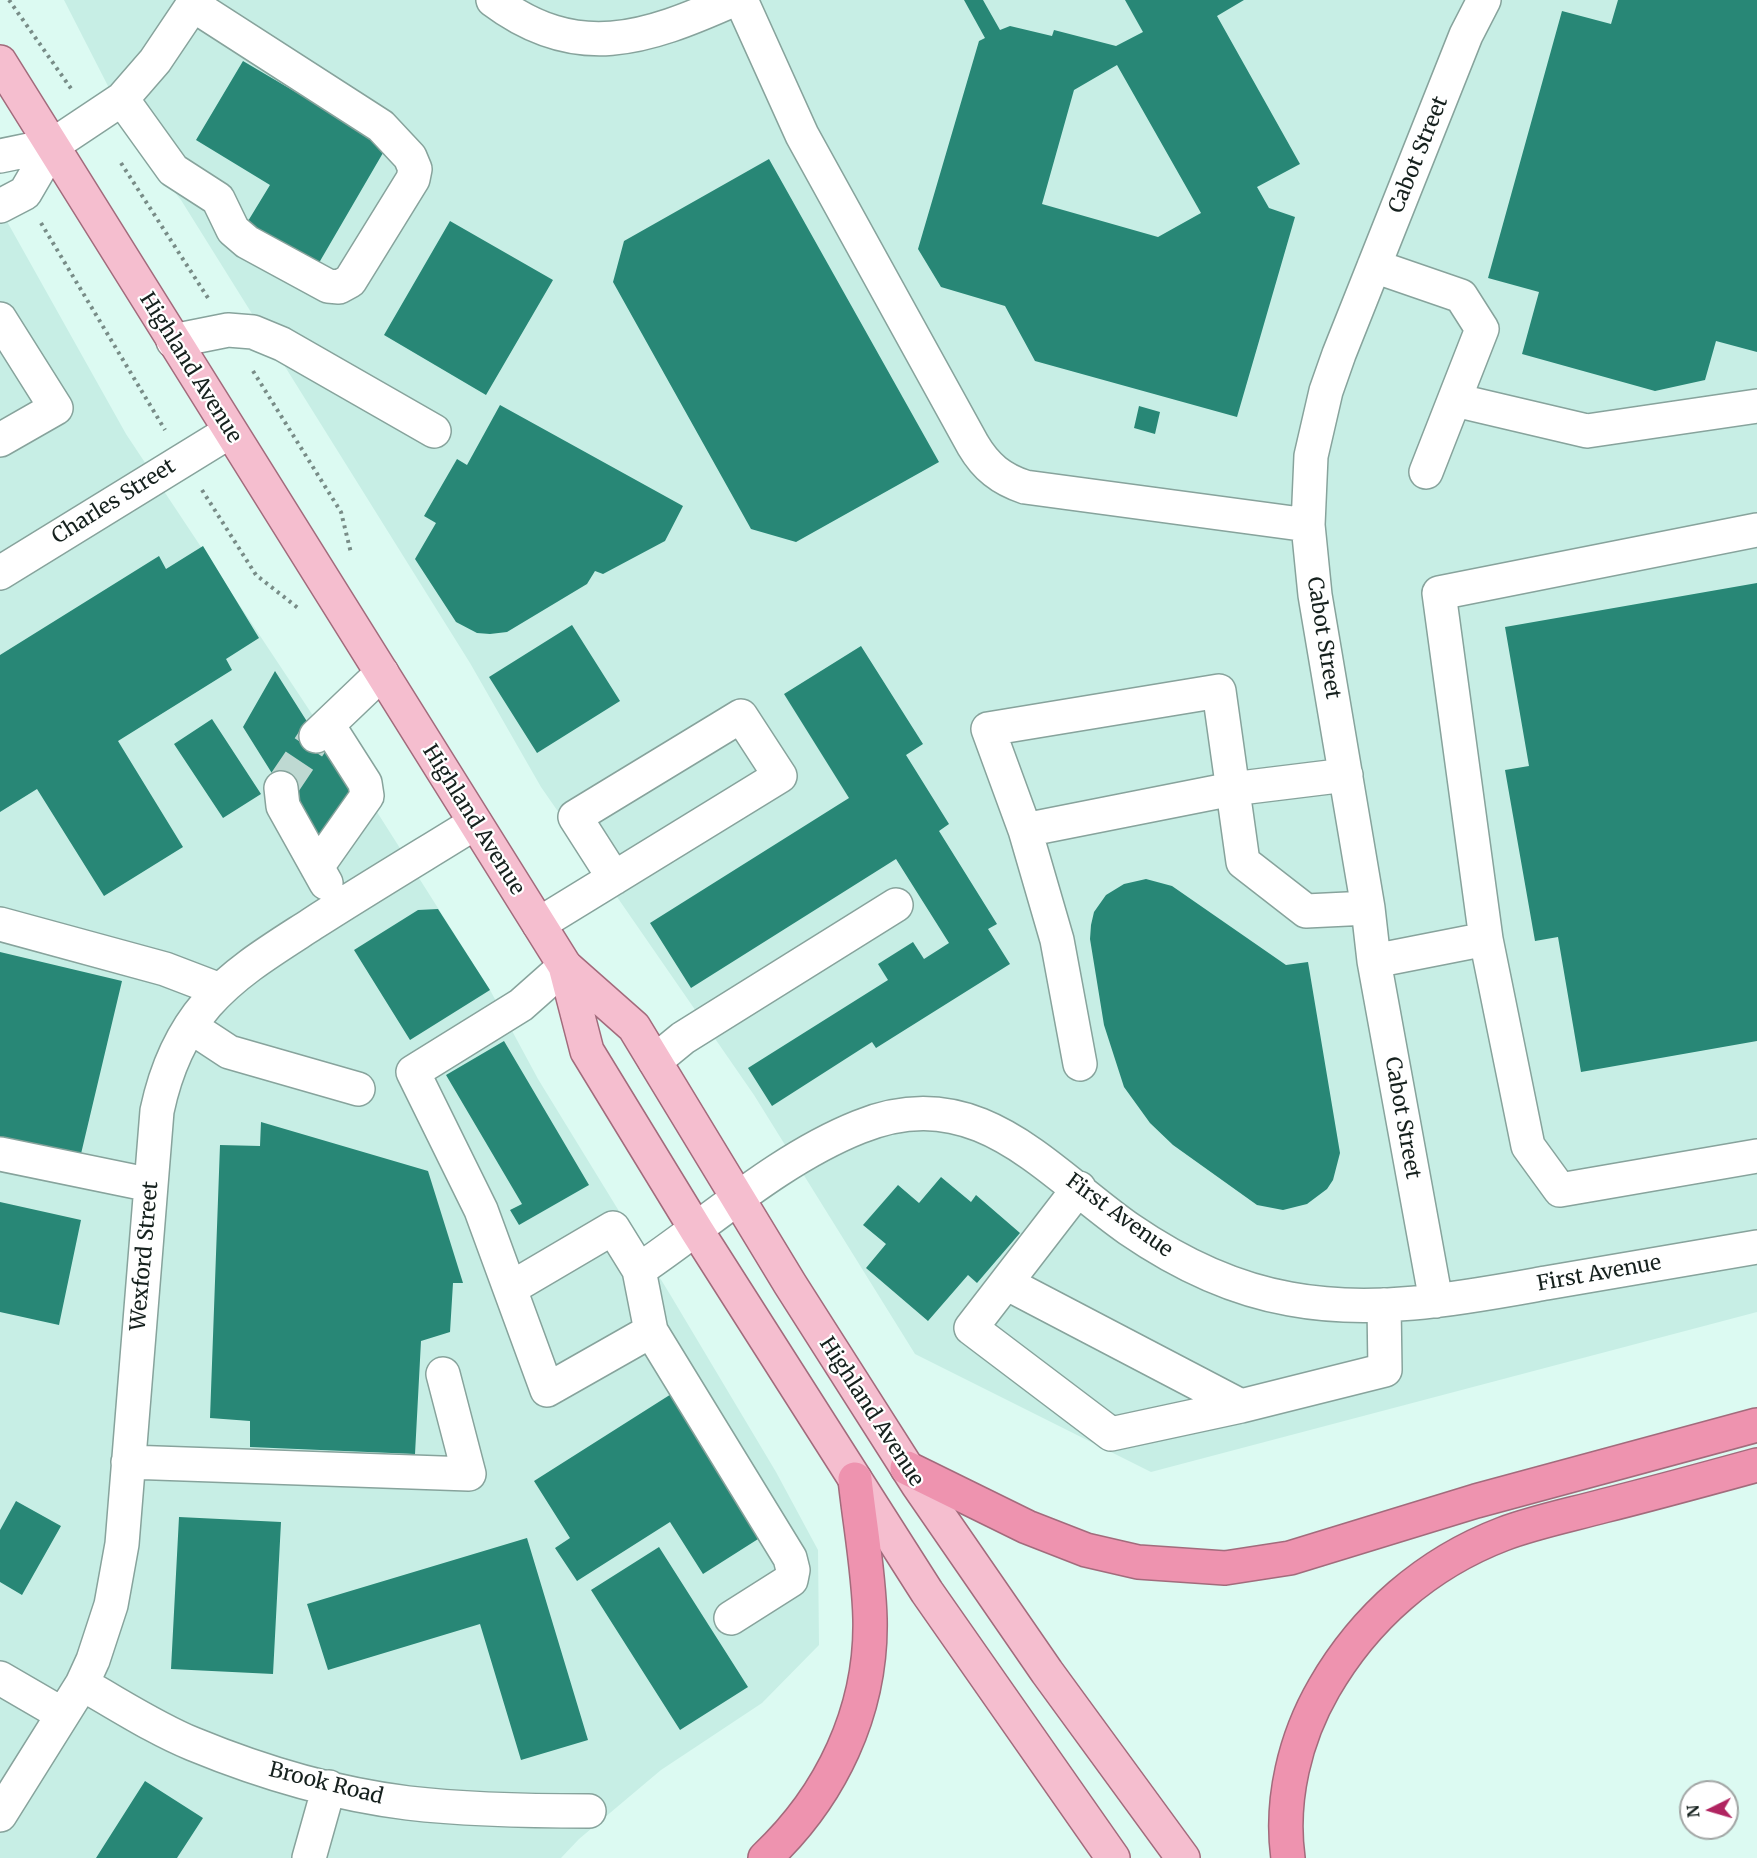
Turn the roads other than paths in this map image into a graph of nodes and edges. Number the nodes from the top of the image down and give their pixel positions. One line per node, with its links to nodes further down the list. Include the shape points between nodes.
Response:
1 (493, 0): 2 (street, via 542,30 604,40 648,33)
2 (733, 0)
3 (741, 0): 20 (street, via 801,135 973,446 991,469 1024,488)
4 (1484, 0): 11 (street, Cabot Street, via 1466,35)
5 (195, 3): 7 (street, via 155,61); 7 (street, via 381,126 410,157 415,169 413,179 350,281 328,286 247,242 233,230 218,199 173,170)
6 (0, 62): 8 (main road, Highland Avenue)
7 (122, 99): 8 (street)
8 (53, 145): 9 (street); 10 (street, via 25,193); 13 (main road, Highland Avenue)
9 (0, 156)
10 (0, 206)
11 (1374, 266): 14 (street, via 1461,296 1482,329); 20 (street, Cabot Street, via 1317,423 1308,488)
12 (0, 319): 18 (street, via 56,408)
13 (173, 341): 16 (street, via 228,330 253,332 282,344); 17 (main road, Highland Avenue)
14 (1455, 400): 15 (street, via 1587,430); 19 (street)
15 (1757, 406)
16 (434, 431)
17 (229, 432): 22 (street, Charles Street); 23 (main road, Highland Avenue)
18 (0, 440)
19 (1426, 472)
20 (1308, 525): 24 (street, Cabot Street, via 1315,595)
21 (1757, 530): 36 (street, via 1439,593)
22 (0, 573)
23 (382, 673): 27 (main road, Highland Avenue); 29 (street, via 322,730 364,783 367,796)
24 (1346, 775): 26 (street); 33 (street, Cabot Street)
25 (281, 788): 29 (street, via 283,806)
26 (1232, 789): 28 (street); 28 (street, via 1219,691 988,729); 33 (street, via 1243,862 1306,911)
27 (475, 824): 32 (street, Wexford Street); 35 (main road, Highland Avenue)
28 (1025, 830): 42 (street, via 1057,940)
29 (316, 867): 32 (street)
30 (614, 878): 30 (street, via 780,776 741,716 575,818); 35 (street)
31 (896, 905): 41 (street, via 683,1038)
32 (339, 907): 39 (street, Wexford Street)
33 (1368, 908): 37 (street, Cabot Street)
34 (0, 924): 39 (street, via 165,969)
35 (539, 924): 38 (main road, Highland Avenue)
36 (1486, 939): 37 (street); 45 (street, via 1528,1146 1560,1190)
37 (1374, 961): 54 (street, Cabot Street)
38 (565, 966): 41 (main road, Highland Avenue, via 634,1027); 49 (main road, Highland Avenue, via 587,1051); 53 (street, via 521,1005 413,1072 481,1210)
39 (220, 990): 40 (street, Wexford Street)
40 (191, 1027): 43 (street, via 215,1044 247,1058); 46 (street, Wexford Street, via 162,1090)
41 (655, 1061): 48 (main road, Highland Avenue)
42 (1080, 1064)
43 (358, 1089)
44 (0, 1154): 46 (street)
45 (1757, 1156)
46 (151, 1185): 60 (street, Wexford Street)
47 (1078, 1188): 48 (street, First Avenue, via 1039,1157 998,1132 930,1113 885,1118 849,1131); 52 (street); 55 (street, First Avenue, via 1153,1244 1235,1284 1318,1304)
48 (738, 1198): 49 (street, First Avenue); 62 (main road, Highland Avenue)
49 (697, 1231): 51 (street, First Avenue); 63 (main road, Highland Avenue)
50 (1757, 1247): 54 (street, First Avenue)
51 (639, 1270): 53 (street, via 613,1228); 56 (street)
52 (1006, 1282): 58 (street); 58 (street, via 971,1328 1111,1434)
53 (512, 1288): 56 (street, via 547,1390)
54 (1436, 1301): 55 (street, First Avenue)
55 (1384, 1305): 58 (street, via 1385,1370)
56 (651, 1331): 64 (street, via 790,1558 790,1580)
57 (443, 1374): 60 (street, via 469,1474)
58 (1241, 1406)
59 (1757, 1425): 62 (highway, via 1476,1501 1290,1558 1226,1568 1138,1562 1086,1550 1027,1527)
60 (128, 1462): 66 (street, Wexford Street, via 122,1545 111,1605)
61 (1757, 1465): 75 (highway, via 1503,1534 1448,1560 1394,1599 1334,1671 1300,1739 1288,1800)
62 (907, 1468): 74 (main road, Highland Avenue, via 1053,1681)
63 (855, 1479): 72 (highway, via 870,1619 863,1692 847,1742 825,1786); 73 (main road, Highland Avenue, via 927,1592)
64 (731, 1618)
65 (0, 1678): 67 (street)
66 (82, 1684): 67 (street, Wexford Street); 68 (street, Brook Road, via 192,1744)
67 (62, 1713): 70 (street, Wexford Street)
68 (329, 1787): 69 (street, Brook Road, via 444,1806); 71 (street)
69 (589, 1810)
70 (0, 1815)
71 (309, 1858)
72 (765, 1858)
73 (1113, 1858)
74 (1184, 1858)
75 (1288, 1858)

